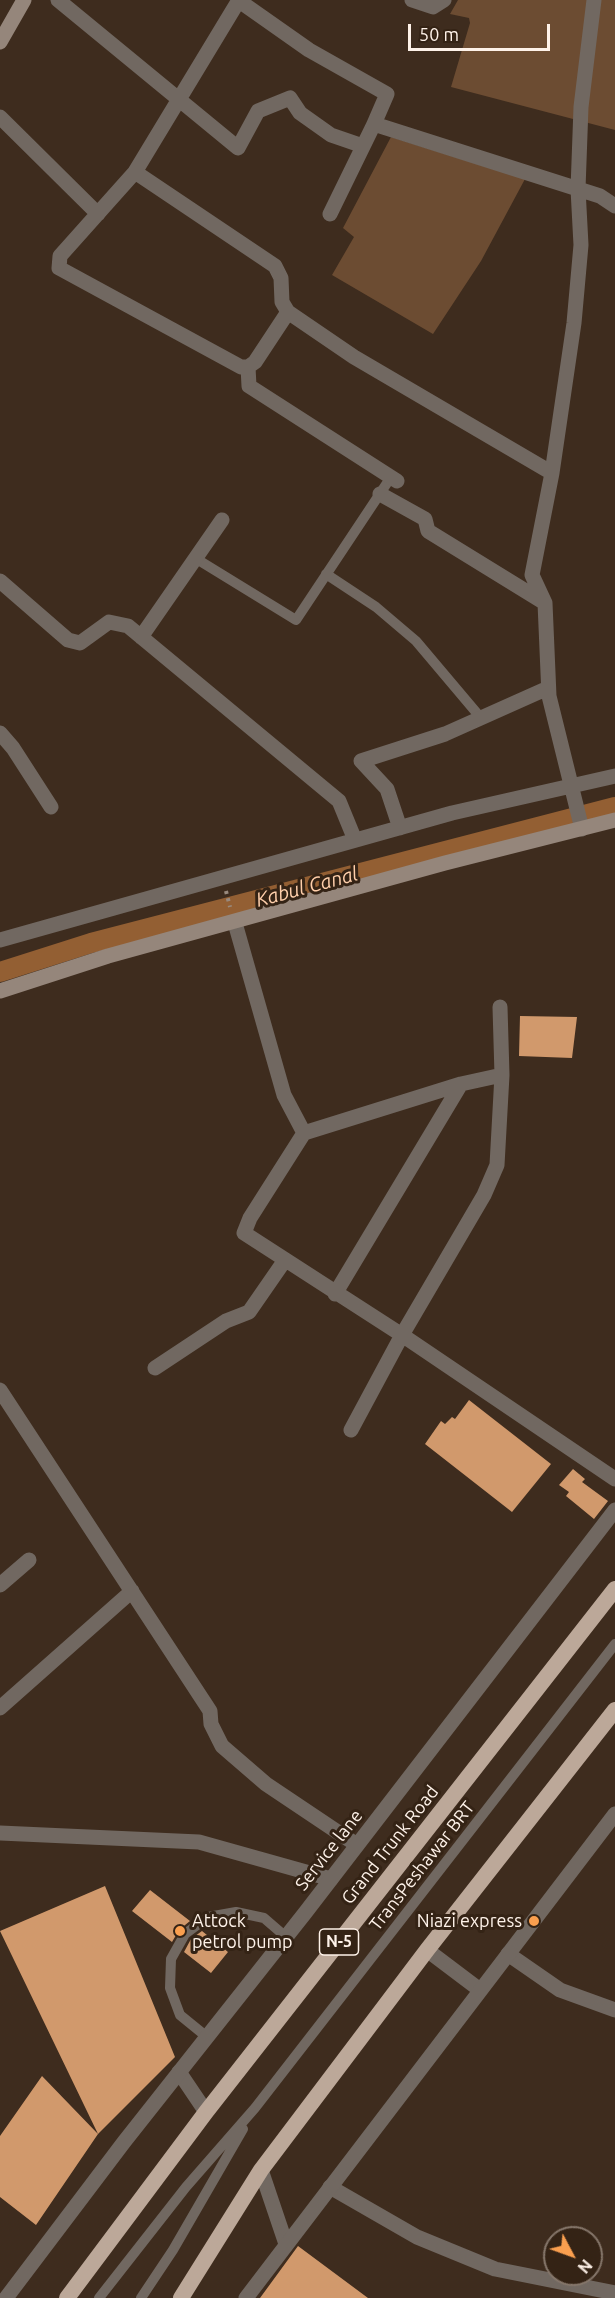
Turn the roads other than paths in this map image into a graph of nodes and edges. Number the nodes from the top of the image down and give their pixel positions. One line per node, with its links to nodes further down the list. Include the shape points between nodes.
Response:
1 (24, 0): 7 (main road)
2 (58, 0): 8 (street)
3 (239, 0): 8 (street); 10 (street, via 309,50 387,94)
4 (412, 0): 5 (street, via 433,7)
5 (444, 0)
6 (594, 0): 13 (street, via 581,107)
7 (0, 42)
8 (178, 100): 11 (street, via 238,148 258,111 290,98 300,113 331,135); 12 (street)
9 (0, 117): 15 (street)
10 (374, 124): 11 (street); 13 (street)
11 (363, 146): 16 (street)
12 (135, 172): 15 (street); 17 (street, via 275,266 281,278 282,302)
13 (578, 189): 14 (street); 19 (street, via 581,245 574,323)
14 (615, 206)
15 (98, 214): 18 (street, via 60,256 59,268 241,367)
16 (330, 214)
17 (288, 312): 18 (street); 19 (street, via 354,357)
18 (249, 367): 20 (street, via 249,386)
19 (552, 473): 26 (street, via 531,575)
20 (394, 479): 21 (lane)
21 (380, 494): 24 (lane); 26 (street, via 425,519 428,531)
22 (222, 520): 23 (street)
23 (195, 558): 24 (lane, via 296,620); 27 (street)
24 (326, 574): 29 (lane, via 376,607 416,641)
25 (0, 581): 27 (street, via 68,640 80,643 109,622 128,626)
26 (545, 603): 28 (street)
27 (141, 637): 37 (street, via 339,801)
28 (548, 688): 29 (street); 32 (street)
29 (481, 718): 35 (street, via 362,761 387,789)
30 (0, 733): 33 (street)
31 (615, 776): 32 (street)
32 (572, 787): 35 (street); 36 (street)
33 (51, 807)
34 (615, 820): 36 (main road)
35 (400, 828): 37 (street)
36 (582, 828): 38 (main road)
37 (354, 840): 39 (street)
38 (235, 922): 40 (main road, via 108,956); 44 (street, via 284,1095)
39 (0, 940)
40 (0, 991)
41 (500, 1007): 42 (street)
42 (502, 1075): 43 (street); 47 (street, via 496,1165 484,1195)
43 (461, 1084): 44 (street); 46 (street)
44 (304, 1133): 45 (street, via 244,1233)
45 (285, 1260): 46 (street); 48 (street, via 249,1312 226,1322)
46 (335, 1294): 47 (street)
47 (402, 1335): 50 (street); 51 (street)
48 (155, 1368)
49 (0, 1390): 56 (street)
50 (351, 1430)
51 (615, 1479)
52 (615, 1510): 62 (street, Service lane)
53 (29, 1560): 54 (street)
54 (0, 1585)
55 (615, 1589): 72 (highway, Grand Trunk Road / N-5)
56 (132, 1591): 58 (street); 62 (street, via 210,1711 211,1724 222,1746 266,1784)
57 (615, 1644): 71 (lane, TransPeshawar BRT)
58 (0, 1708)
59 (615, 1710): 65 (highway)
60 (615, 1814): 66 (street)
61 (0, 1833): 63 (street, via 199,1842)
62 (357, 1845): 63 (street, Service lane)
63 (331, 1879): 64 (street, Service lane)
64 (286, 1937): 69 (street, Service lane); 69 (lane, via 264,1918 236,1912 208,1917 185,1934 171,1959 170,1988 180,2015)
65 (427, 1950): 67 (street); 73 (highway)
66 (508, 1954): 67 (street); 68 (street, via 560,1990)
67 (480, 1990): 74 (street)
68 (615, 2010)
69 (207, 2037): 70 (street, Service lane)
70 (179, 2072): 72 (street); 77 (street, Service lane)
71 (255, 2108): 79 (lane, TransPeshawar BRT, via 186,2187); 80 (lane, TransPeshawar BRT)
72 (206, 2112): 78 (highway, Grand Trunk Road / N-5)
73 (261, 2170): 75 (street); 81 (highway)
74 (330, 2187): 75 (street); 76 (street, via 417,2237 495,2269)
75 (286, 2244): 82 (street)
76 (615, 2293)
77 (6, 2298)
78 (67, 2298)
79 (99, 2298)
80 (141, 2298)
81 (181, 2298)
82 (246, 2298)

